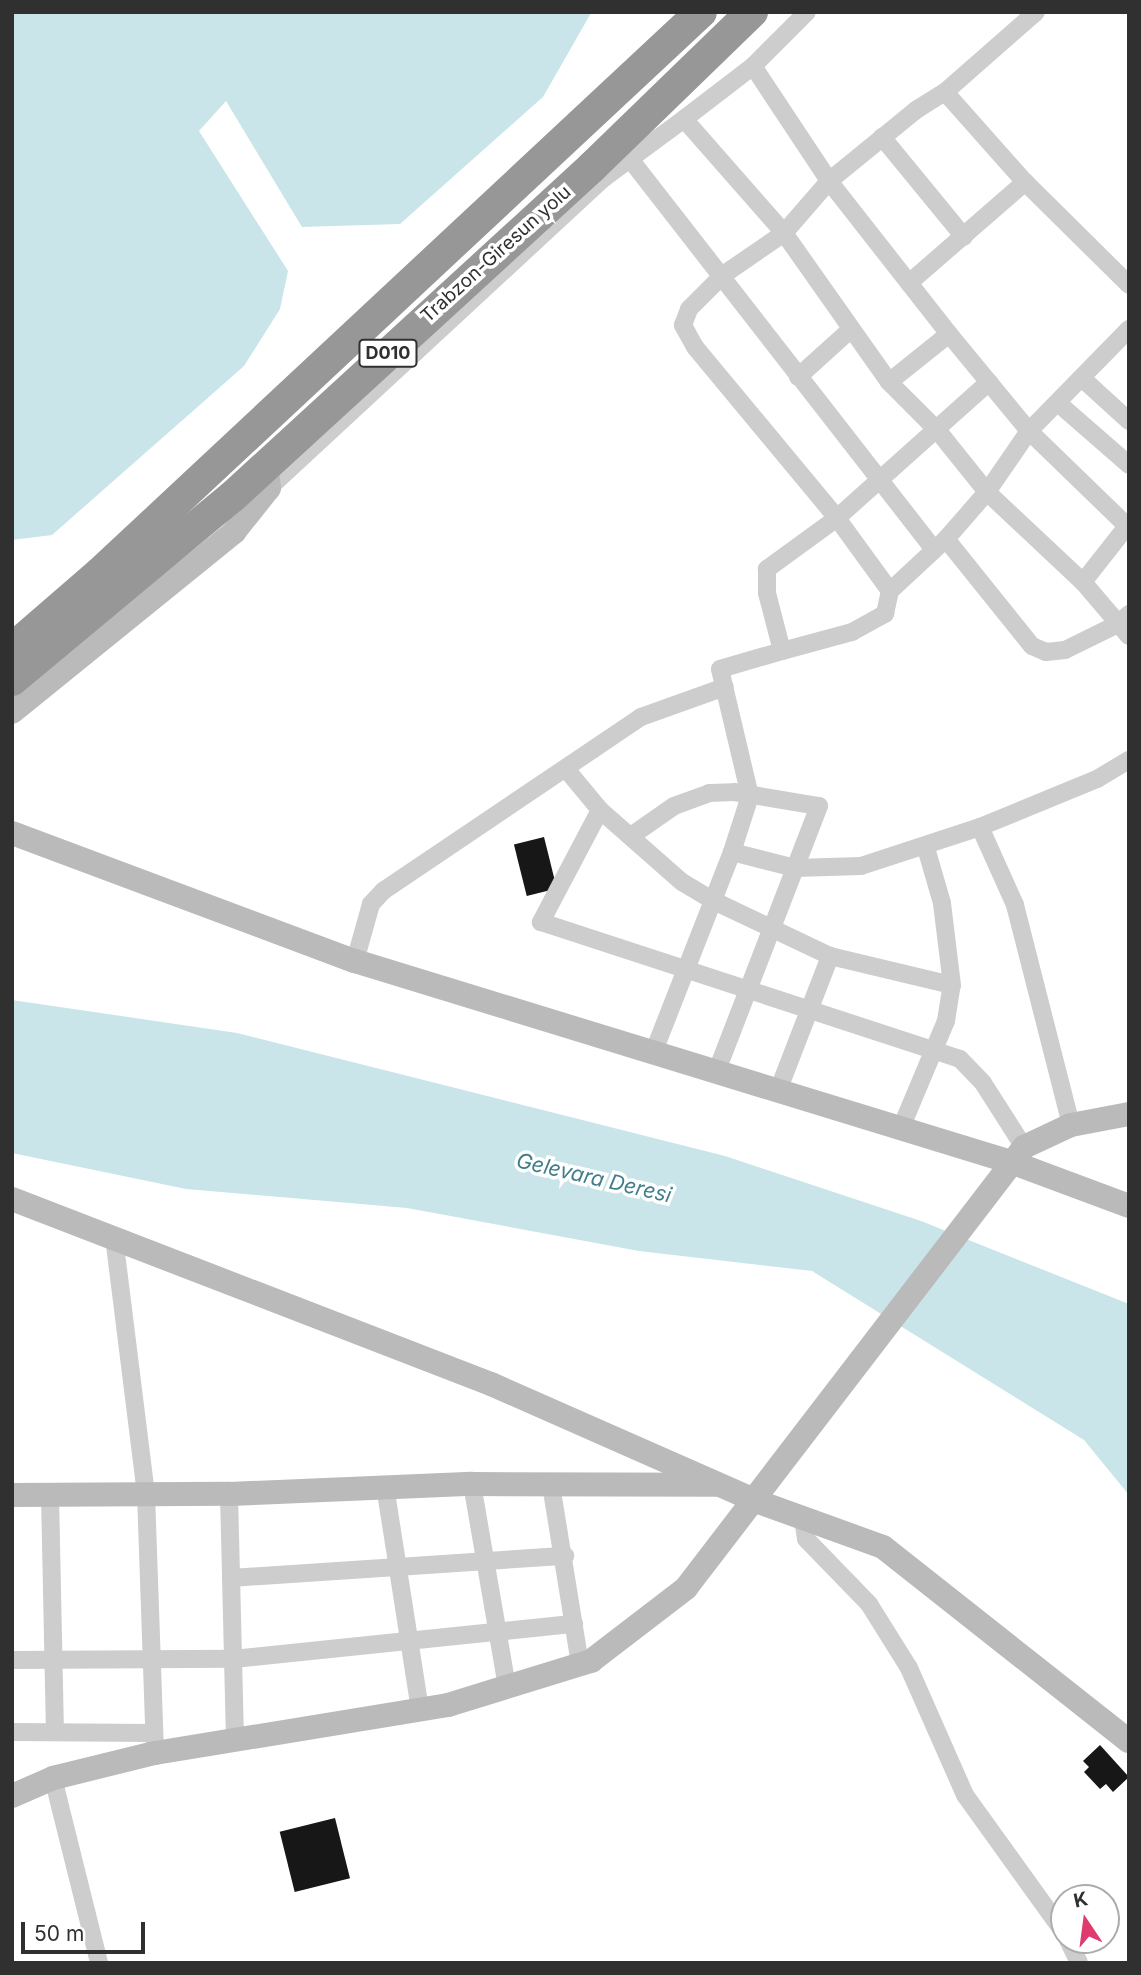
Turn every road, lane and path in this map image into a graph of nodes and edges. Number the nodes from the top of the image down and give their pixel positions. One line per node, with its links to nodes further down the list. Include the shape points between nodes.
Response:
1 (701, 12): 39 (highway, Trabzon-Giresun yolu / D010, via 100,573)
2 (752, 12): 10 (highway, Trabzon-Giresun yolu / D010)
3 (807, 12): 5 (street)
4 (1036, 12): 6 (street)
5 (753, 66): 7 (street); 11 (street)
6 (945, 92): 8 (street); 12 (street)
7 (684, 119): 9 (street); 13 (street)
8 (882, 137): 11 (street); 14 (street)
9 (630, 159): 10 (street); 15 (street)
10 (598, 172): 30 (highway, Trabzon-Giresun yolu / D010)
11 (829, 181): 13 (street); 16 (street)
12 (1025, 182): 14 (street); 17 (street)
13 (784, 233): 15 (street); 19 (street)
14 (964, 237): 16 (street)
15 (723, 275): 21 (street); 33 (street, via 688,309 683,325 695,347)
16 (909, 283): 20 (street)
17 (1129, 285)
18 (1129, 329): 22 (street)
19 (850, 330): 21 (street); 23 (street)
20 (949, 334): 23 (street); 24 (street)
21 (798, 377): 31 (street)
22 (1084, 380): 25 (street); 26 (street)
23 (889, 382): 27 (street)
24 (989, 382): 27 (street); 28 (street)
25 (1058, 403): 28 (street); 29 (street)
26 (1129, 421)
27 (938, 431): 31 (street); 32 (street)
28 (1029, 431): 32 (street); 34 (street)
29 (1129, 465)
30 (267, 476): 41 (highway, Trabzon-Giresun yolu / D010); 43 (street, via 234,531)
31 (880, 480): 33 (street); 35 (street)
32 (987, 492): 35 (street); 36 (street)
33 (836, 518): 37 (street); 40 (street, via 767,569 767,593)
34 (1128, 527): 36 (street)
35 (940, 544): 37 (street); 38 (street, via 1032,646 1046,653 1065,650)
36 (1083, 582): 38 (street)
37 (890, 591): 40 (street, via 885,614 852,632)
38 (1124, 625)
39 (12, 649)
40 (782, 651): 42 (street, via 720,669)
41 (12, 680)
42 (725, 687): 45 (street, via 641,717); 46 (street)
43 (12, 712)
44 (1129, 760): 48 (street, via 1097,779)
45 (566, 769): 47 (street); 57 (street, via 383,891 370,904)
46 (750, 796): 50 (street, via 734,792 691,798); 52 (street); 53 (street, via 819,806)
47 (600, 810): 50 (street); 58 (street, via 541,922)
48 (980, 827): 51 (street); 67 (street, via 1015,905)
49 (12, 833): 57 (street)
50 (631, 836): 54 (street, via 682,882)
51 (926, 848): 53 (street, via 861,866); 59 (street, via 942,903)
52 (732, 852): 53 (street); 54 (street)
53 (795, 868): 55 (street)
54 (714, 901): 55 (street); 58 (street)
55 (773, 928): 56 (street); 60 (street)
56 (830, 957): 59 (street); 61 (street)
57 (355, 961): 62 (street)
58 (686, 971): 60 (street); 62 (street)
59 (952, 985): 63 (street, via 946,1021)
60 (749, 989): 61 (street); 64 (street)
61 (805, 1012): 63 (street); 65 (street)
62 (654, 1051): 64 (street)
63 (934, 1051): 68 (street); 69 (street, via 971,1068)
64 (716, 1073): 65 (street)
65 (778, 1091): 68 (street)
66 (1129, 1114): 67 (street)
67 (1071, 1125): 69 (street)
68 (901, 1128): 69 (street)
69 (1010, 1164): 71 (street); 81 (street)
70 (12, 1199): 72 (street)
71 (1129, 1206)
72 (114, 1237): 75 (street, via 491,1384); 77 (street)
73 (472, 1484): 74 (street); 76 (street); 84 (street)
74 (551, 1485): 75 (street); 83 (street)
75 (724, 1485): 81 (street)
76 (385, 1486): 78 (street); 85 (street)
77 (146, 1493): 78 (street); 80 (street); 93 (street)
78 (229, 1494): 86 (street)
79 (12, 1495): 80 (street)
80 (50, 1495): 92 (street)
81 (760, 1496): 82 (street); 94 (street, via 686,1588 632,1633)
82 (803, 1518): 100 (street, via 883,1547); 104 (street, via 810,1544 869,1604 909,1668 965,1794)
83 (565, 1556): 84 (street); 87 (street)
84 (485, 1562): 85 (street); 88 (street)
85 (398, 1567): 86 (street); 89 (street)
86 (231, 1578): 90 (street)
87 (575, 1625): 88 (street); 94 (street)
88 (498, 1633): 89 (street); 95 (street)
89 (410, 1643): 90 (street); 96 (street)
90 (233, 1658): 93 (street); 99 (street)
91 (12, 1660): 92 (street)
92 (53, 1660): 93 (street); 97 (street)
93 (155, 1661): 101 (street)
94 (580, 1664): 95 (street)
95 (507, 1687): 96 (street)
96 (421, 1710): 99 (street)
97 (55, 1731): 98 (street); 101 (street)
98 (12, 1732)
99 (234, 1741): 101 (street)
100 (1129, 1741)
101 (154, 1743): 102 (street)
102 (53, 1778): 103 (street); 105 (street)
103 (12, 1796)
104 (1050, 1913)
105 (99, 1963)

